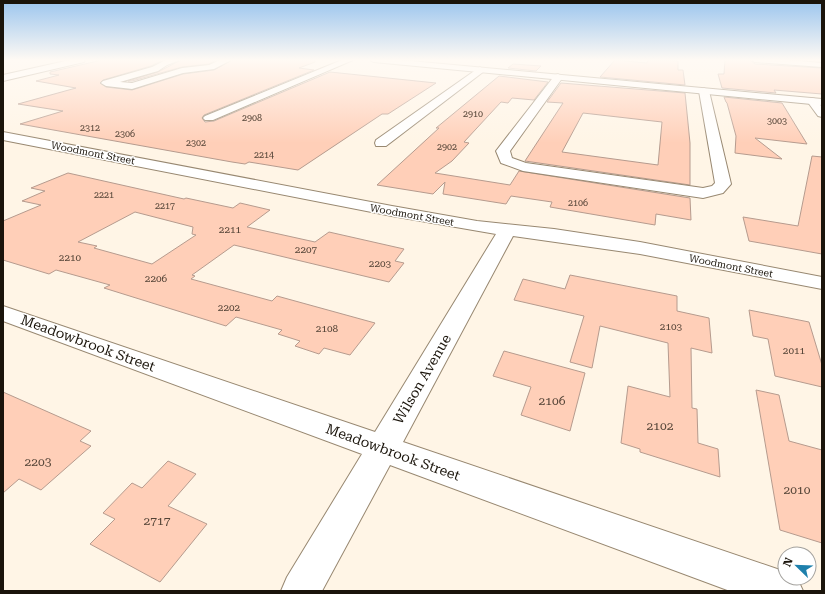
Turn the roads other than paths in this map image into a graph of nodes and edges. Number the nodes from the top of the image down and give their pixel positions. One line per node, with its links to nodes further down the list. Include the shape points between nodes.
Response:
1 (282, 88): 8 (street)
2 (456, 88): 10 (street)
3 (550, 88): 5 (street, via 503,151 506,160 523,167 704,193 717,190 723,184)
4 (670, 88): 5 (street)
5 (704, 91): 6 (street)
6 (817, 101): 7 (street)
7 (822, 114)
8 (209, 118)
9 (3, 136): 11 (street, Woodmont Street, via 392,211)
10 (381, 143)
11 (507, 230): 12 (street, Woodmont Street, via 640,248); 14 (street, Wilson Avenue)
12 (822, 283)
13 (3, 313): 14 (street, Meadowbrook Street)
14 (383, 448): 15 (street, Wilson Avenue); 16 (street, Meadowbrook Street)
15 (301, 591)
16 (783, 591)

